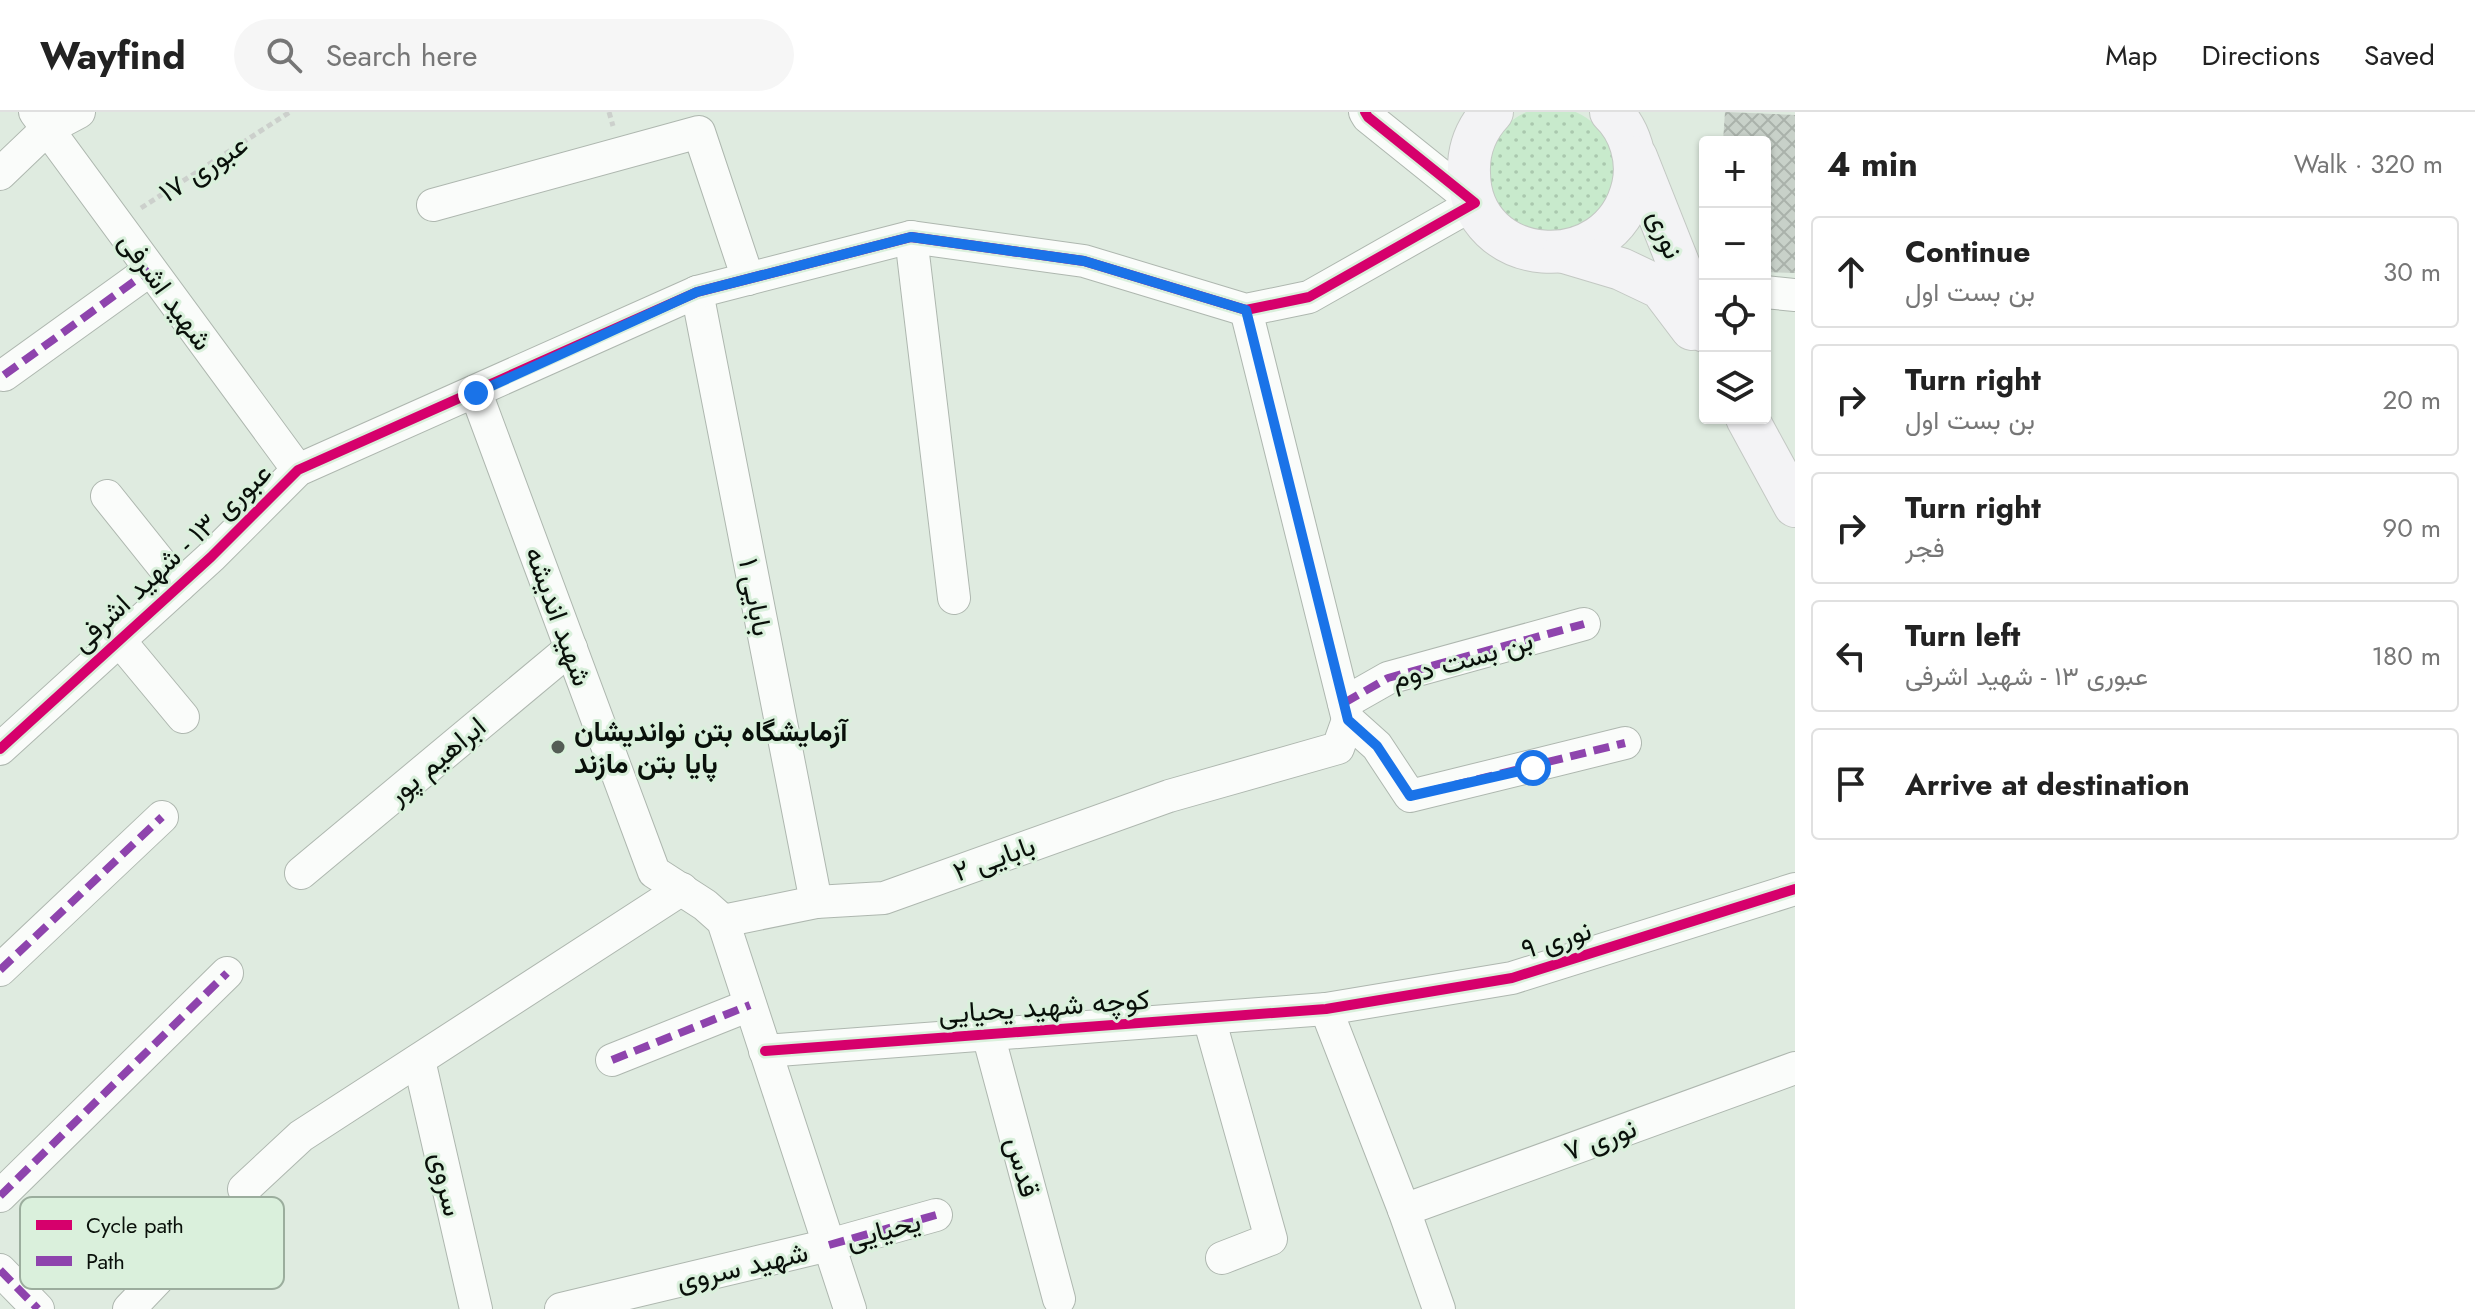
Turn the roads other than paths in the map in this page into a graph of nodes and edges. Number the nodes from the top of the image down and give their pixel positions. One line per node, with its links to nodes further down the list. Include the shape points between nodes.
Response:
1 (79, 112): 5 (street)
2 (1365, 112): 7 (street)
3 (1492, 112): 7 (main road, via 1473,140 1468,161)
4 (1618, 119): 10 (main road, via 1634,157 1629,200 1604,235); 13 (main road, نوری)
5 (41, 121): 6 (street); 11 (street, شهید اشرفی)
6 (0, 174)
7 (1475, 203): 10 (main road, نوری, via 1502,237 1521,247); 17 (street, عبوری ۱۳ - شهید اشرفی, via 1309,297)
8 (433, 205): 12 (street, via 699,132)
9 (911, 237): 12 (street, عبوری ۱۳ - شهید اشرفی); 17 (street, عبوری ۱۳ - شهید اشرفی, via 1084,261); 26 (street)
10 (1564, 252): 18 (main road, نوری, via 1661,288)
11 (150, 270): 19 (street); 22 (street, شهید اشرفی)
12 (748, 279): 14 (street, عبوری ۱۳ - شهید اشرفی)
13 (1696, 286)
14 (697, 292): 20 (street, عبوری ۱۳ - شهید اشرفی); 38 (street, بابایی ۱)
15 (1771, 293): 16 (street)
16 (1795, 295)
17 (1246, 310): 30 (street)
18 (1699, 338)
19 (4, 375)
20 (476, 393): 22 (street, عبوری ۱۳ - شهید اشرفی); 29 (street, شهید اندیشه)
21 (1750, 424): 24 (main road)
22 (298, 470): 25 (street, عبوری ۱۳ - شهید اشرفی)
23 (107, 496): 25 (street)
24 (1795, 506)
25 (179, 586): 28 (street, عبوری ۱۳ - شهید اشرفی)
26 (954, 598)
27 (1584, 624): 30 (street, بن بست دوم, via 1388,678)
28 (119, 640): 31 (street); 33 (street, عبوری ۱۳ - شهید اشرفی)
29 (571, 648): 35 (street, ابراهیم پور); 36 (street, شهید اندیشه, via 654,872)
30 (1346, 712): 32 (street, via 1377,746 1410,796); 38 (street, بابایی ۲, via 1338,748 1169,796 884,898)
31 (183, 717)
32 (1625, 743)
33 (0, 749)
34 (162, 817): 40 (street)
35 (301, 873)
36 (682, 889): 39 (street, شهید اندیشه); 47 (street)
37 (1795, 889): 43 (street, نوری ۹, via 1512,978)
38 (816, 902): 39 (street, بابایی ۲)
39 (723, 921): 42 (street)
40 (0, 970)
41 (227, 973): 51 (street)
42 (750, 1005): 46 (street); 48 (street)
43 (1326, 1009): 44 (street, کوچه شهید یحیایی); 52 (street)
44 (1209, 1018): 45 (street, کوچه شهید یحیایی); 55 (street, via 1271,1239)
45 (988, 1034): 46 (street, کوچه شهید یحیایی); 58 (street, قدس)
46 (765, 1051): 54 (street)
47 (419, 1060): 50 (street, via 301,1136); 61 (street, سروی)
48 (612, 1060)
49 (1795, 1068): 52 (street, نوری ۷)
50 (244, 1189)
51 (0, 1196)
52 (1404, 1210): 64 (street)
53 (936, 1215): 54 (street, یحیایی)
54 (829, 1245): 62 (street, شهید سروی); 63 (street)
55 (1222, 1258)
56 (0, 1270): 59 (street)
57 (148, 1289): 60 (street)
58 (1059, 1299)
59 (38, 1309)
60 (129, 1309)
61 (476, 1309)
62 (561, 1309)
63 (850, 1309)
64 (1439, 1309)

